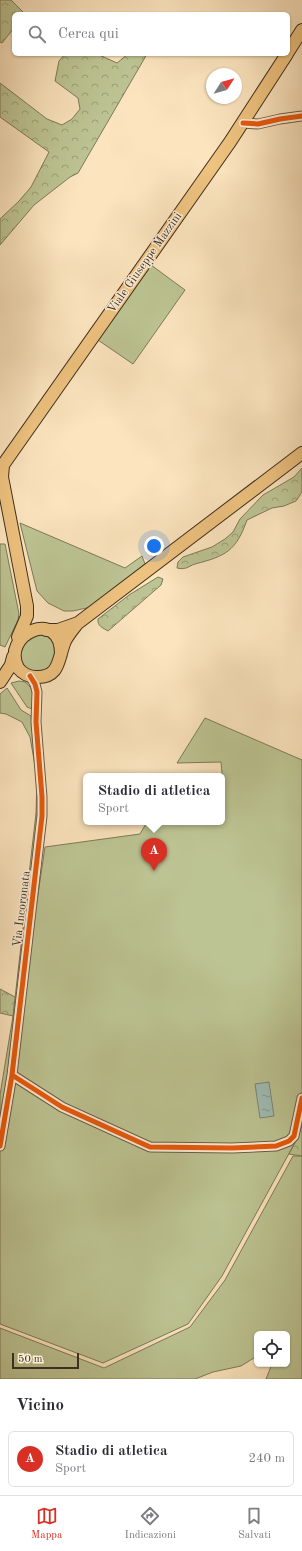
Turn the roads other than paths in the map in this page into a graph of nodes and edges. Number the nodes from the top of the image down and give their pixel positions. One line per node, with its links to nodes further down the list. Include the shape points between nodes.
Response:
1 (302, 30): 2 (main road, Viale Giuseppe Mazzini)
2 (290, 50)
3 (286, 56): 5 (main road, Viale Giuseppe Mazzini)
4 (302, 116): 5 (street, via 258,124)
5 (243, 123): 7 (main road, Viale Giuseppe Mazzini)
6 (302, 453): 10 (main road)
7 (1, 469): 8 (main road)
8 (2, 490): 9 (main road)
9 (27, 606): 11 (main road, via 35,621); 12 (main road, via 27,616)
10 (78, 623): 11 (main road, via 58,630); 13 (main road, via 66,641)
11 (44, 629): 12 (main road, via 29,630); 13 (main road, via 58,640)
12 (18, 637): 14 (main road, via 13,646)
13 (62, 654): 15 (main road, via 59,665)
14 (13, 657): 16 (main road, via 16,666); 17 (main road)
15 (49, 674): 16 (main road, via 39,677); 18 (street, Via Incoronata)
16 (28, 676): 17 (main road, via 18,674); 18 (street, Via Incoronata, via 36,688)
17 (0, 682)
18 (37, 704): 19 (street, Via Incoronata, via 42,816)
19 (12, 1075): 20 (street, via 62,1107 150,1147 276,1146 294,1136); 21 (street, Via Incoronata)
20 (302, 1098)
21 (0, 1146)

